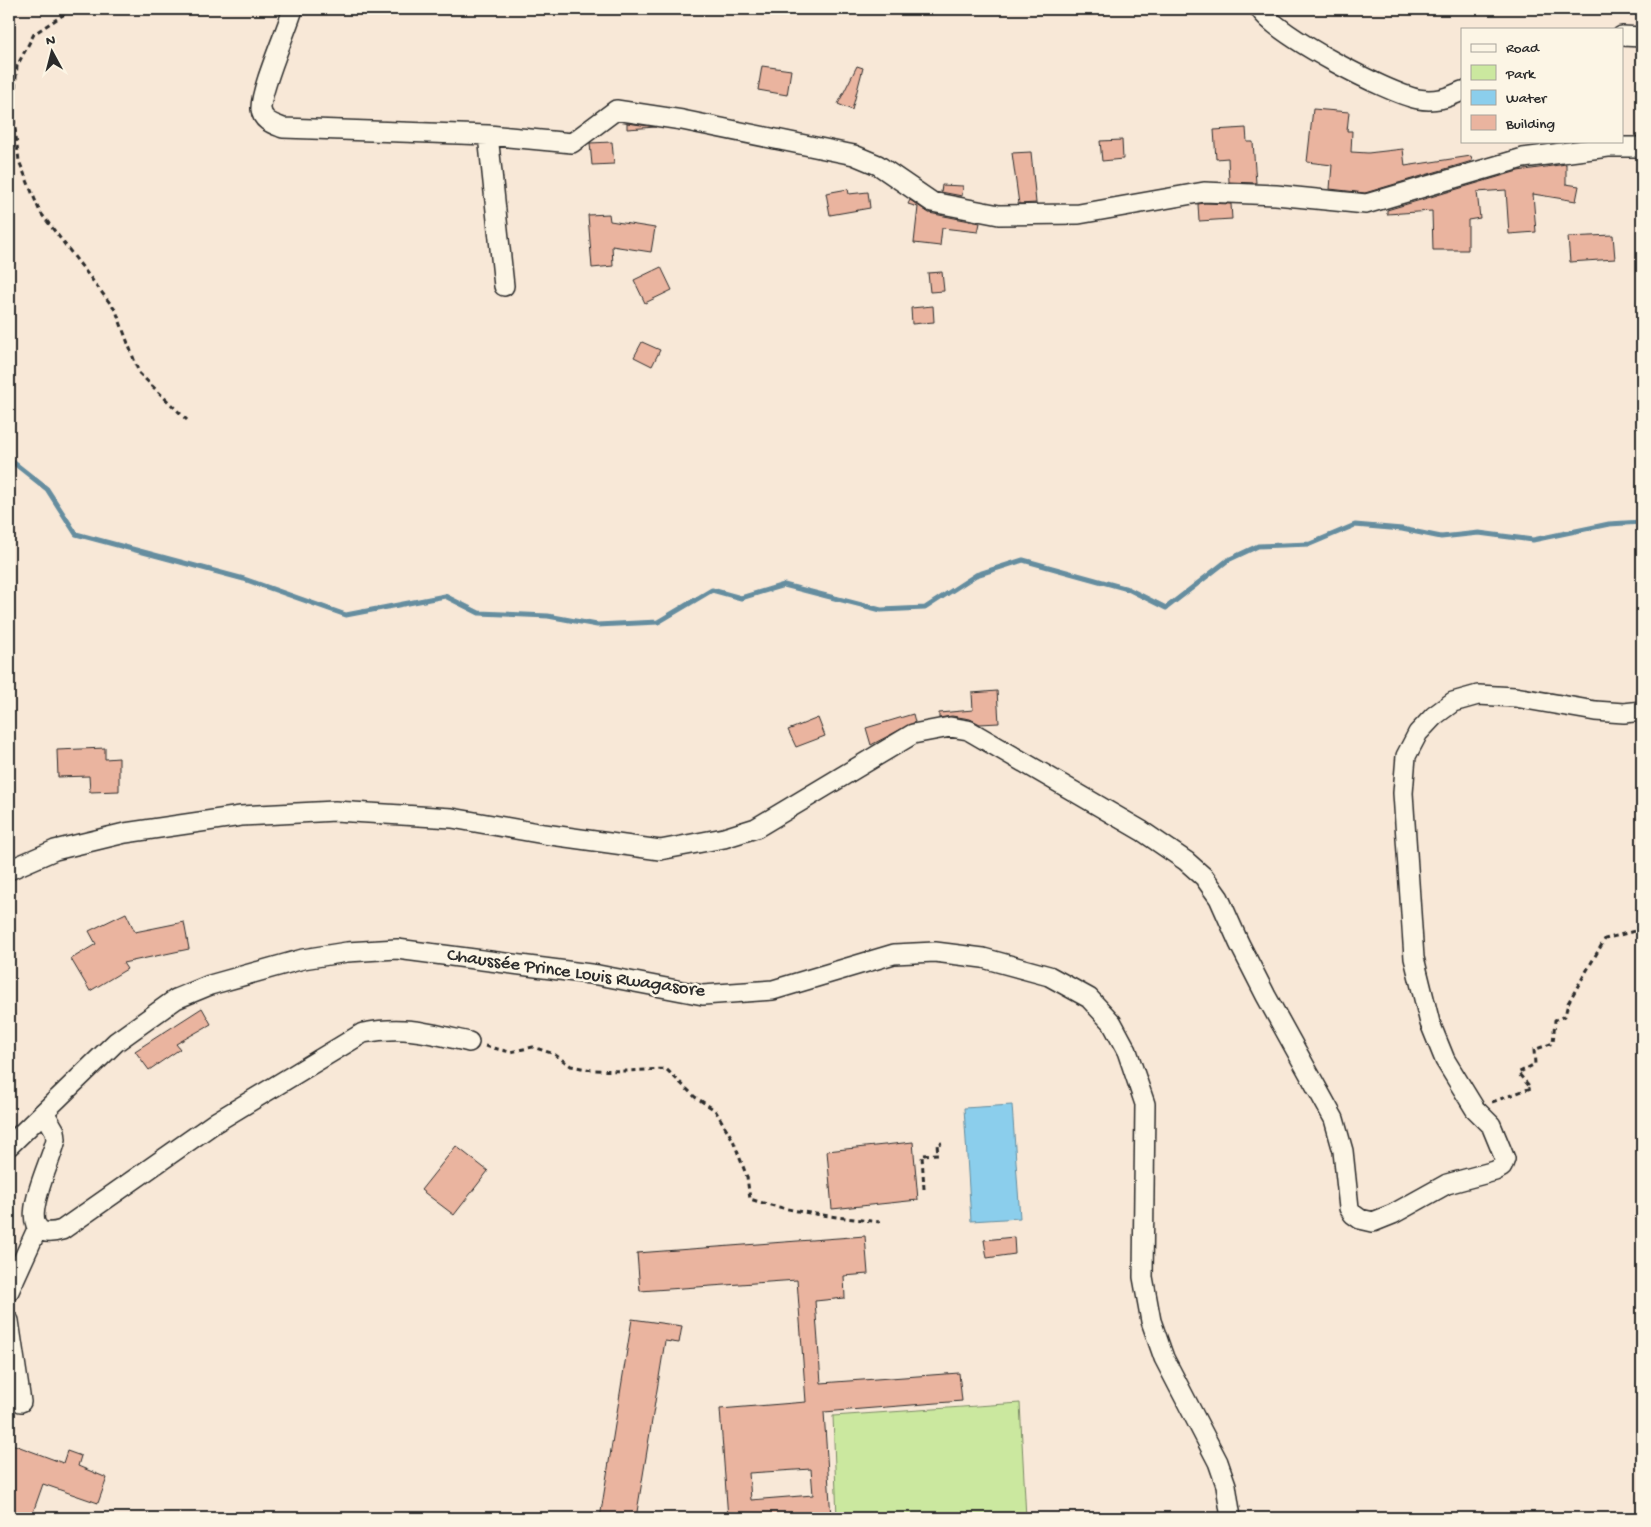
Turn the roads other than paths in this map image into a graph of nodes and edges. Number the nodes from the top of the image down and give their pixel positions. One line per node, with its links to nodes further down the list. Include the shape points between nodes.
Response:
1 (293, 9): 6 (street, via 263,94 261,109 264,118 271,123 299,129)
2 (1260, 9): 5 (street, via 1265,17 1303,44 1395,92 1436,101)
3 (1624, 36): 4 (street)
4 (1642, 37)
5 (1461, 90)
6 (488, 134): 7 (street, via 572,143 616,110 682,120 854,155 878,165 932,202 999,215 1079,214 1204,192 1366,204 1523,158 1608,147); 8 (street)
7 (1642, 147)
8 (504, 286)
9 (1642, 711): 10 (street, via 1595,711 1514,697 1478,695 1453,702 1418,733 1406,756 1403,793 1414,958 1430,1023 1444,1060 1475,1109 1491,1125 1505,1159 1502,1167 1495,1171 1447,1184 1373,1222 1360,1219 1349,1208 1343,1151 1334,1118 1266,996 1219,898 1204,877 1142,831 968,730 933,728 914,734 756,828 660,850 452,818 334,811 241,816 125,833 55,850)
10 (9, 870)
11 (469, 1042): 14 (street, via 418,1030 388,1028 363,1032 216,1122 62,1230 44,1232)
12 (44, 1112): 13 (street, Chaussée Prince Louis Rwagasore); 14 (street, via 55,1131 56,1140 35,1199 33,1212); 18 (street, Chaussée Prince Louis Rwagasore, via 116,1042 176,999 220,982 347,952 398,949 598,976 703,995 773,990 894,954 935,952 983,958 1049,976 1089,998 1112,1022 1127,1051 1145,1104 1143,1277 1150,1321 1164,1358 1218,1462 1226,1485)
13 (9, 1146)
14 (38, 1228): 15 (street)
15 (9, 1291)
16 (9, 1321): 17 (street)
17 (21, 1402)
18 (1231, 1518)

